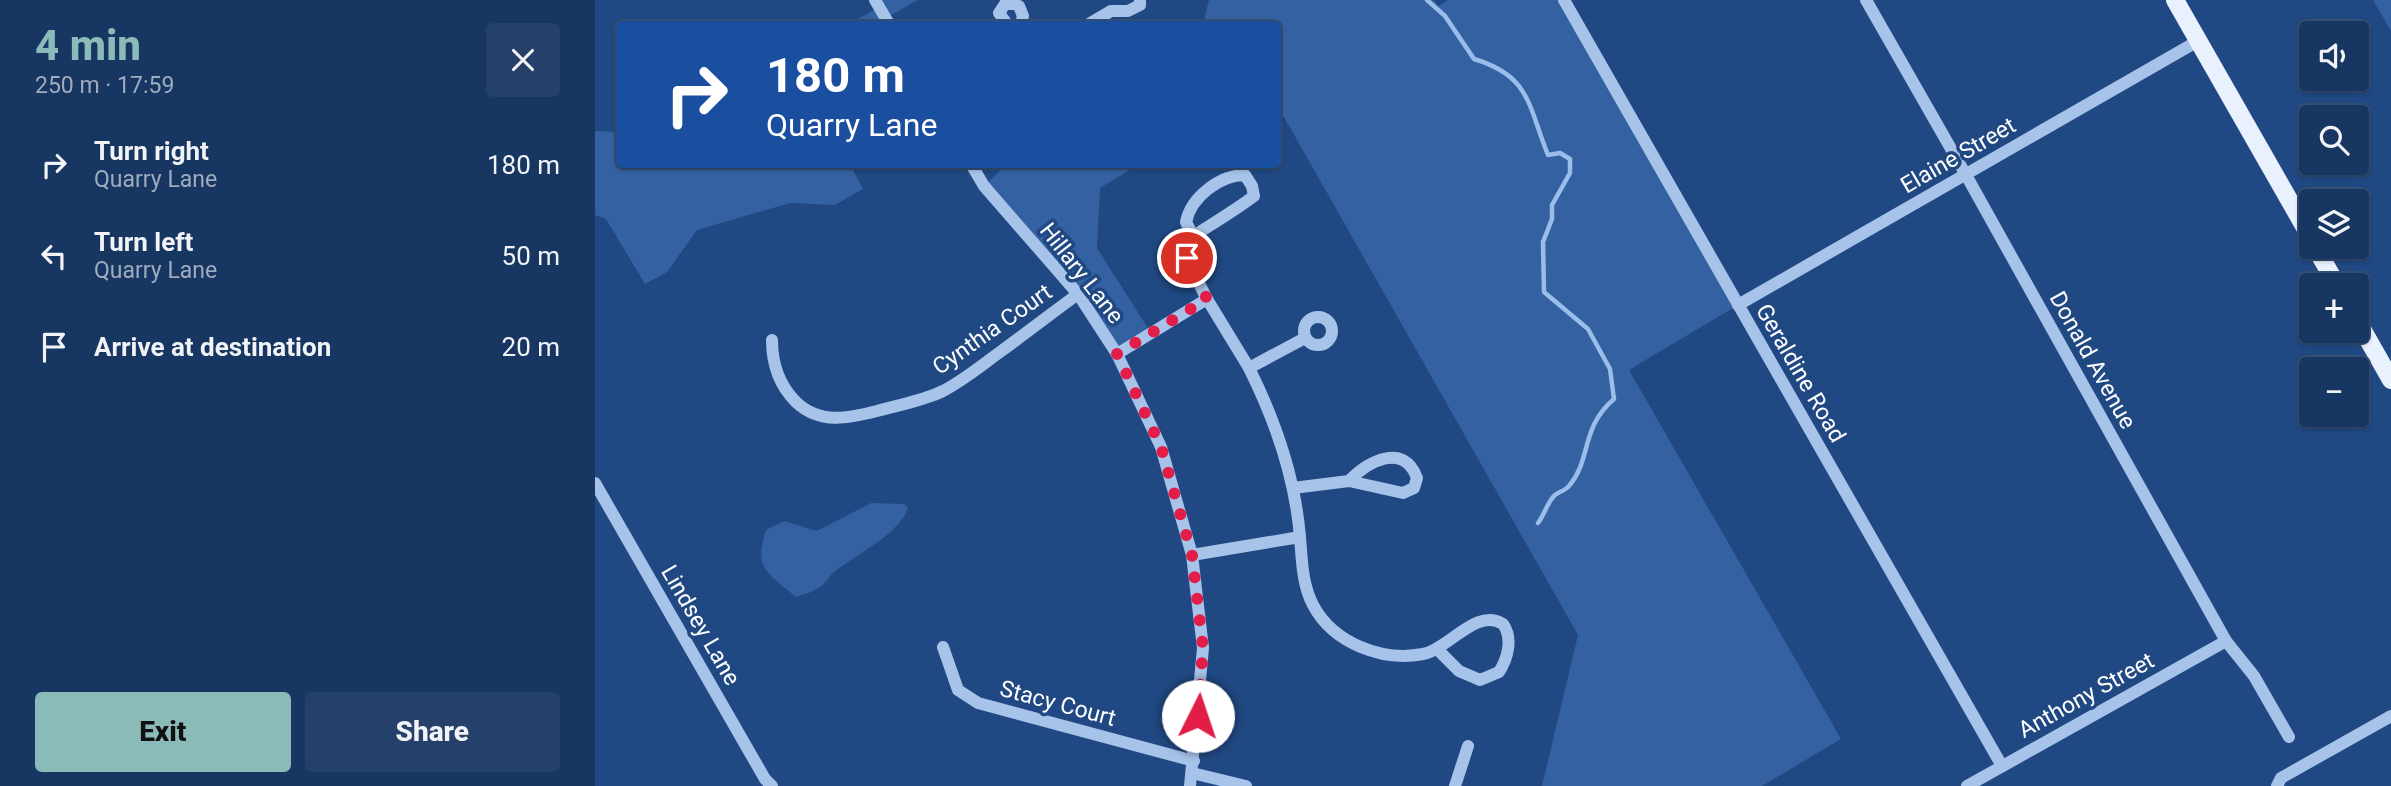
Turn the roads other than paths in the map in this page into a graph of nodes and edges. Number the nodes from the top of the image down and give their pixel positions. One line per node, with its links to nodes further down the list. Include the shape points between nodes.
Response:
1 (875, 0): 7 (street)
2 (1140, 0): 6 (street, via 1140,5 1128,12)
3 (1564, 0): 18 (street, Geraldine Road)
4 (1866, 0): 13 (street, Donald Avenue)
5 (2175, 0): 11 (main road)
6 (1108, 5): 10 (street)
7 (887, 21)
8 (1005, 21): 9 (street, via 999,13 1005,4 1014,4 1019,6)
9 (1022, 21)
10 (1092, 21)
11 (2198, 41): 13 (street, Elaine Street); 14 (main road)
12 (973, 168): 16 (street, Hillary Lane)
13 (1966, 175): 18 (street, Elaine Street); 30 (street, Donald Avenue)
14 (2299, 217)
15 (1193, 236): 15 (street, via 1187,222 1196,201 1230,177 1245,175 1254,196); 17 (street, via 1185,241 1187,258)
16 (1078, 294): 20 (street, Cynthia Court, via 948,388 924,399 841,419 814,414 791,397 776,371); 22 (street, Hillary Lane)
17 (1207, 299): 22 (street); 23 (street)
18 (1738, 305): 36 (street, Geraldine Road)
19 (1305, 338): 23 (street)
20 (772, 340)
21 (2369, 341): 24 (main road)
22 (1117, 354): 29 (street, Hillary Lane, via 1161,447)
23 (1249, 368): 27 (street, via 1279,435)
24 (2391, 380)
25 (1349, 481): 25 (street, via 1403,493 1414,488 1417,478 1405,459 1388,459 1364,468); 27 (street)
26 (595, 483): 38 (street, Lindsey Lane)
27 (1293, 488): 28 (street)
28 (1300, 537): 29 (street); 32 (street, via 1304,582 1313,606 1342,636 1374,653 1409,655)
29 (1192, 555): 37 (street, Hillary Lane, via 1203,648)
30 (2226, 641): 34 (street, Donald Avenue, via 2254,676); 36 (street, Anthony Street)
31 (943, 647): 37 (street, Stacy Court, via 958,690 978,703)
32 (1437, 649): 32 (street, via 1459,671 1480,680 1499,672 1509,637 1503,624 1489,619)
33 (2391, 716): 42 (street, via 2281,778)
34 (2289, 737)
35 (1468, 746): 40 (street)
36 (2003, 766): 41 (street, Anthony Street)
37 (1192, 773): 39 (street, Stacy Court)
38 (772, 786)
39 (1246, 786)
40 (1455, 786)
41 (1967, 786)
42 (2277, 786)

